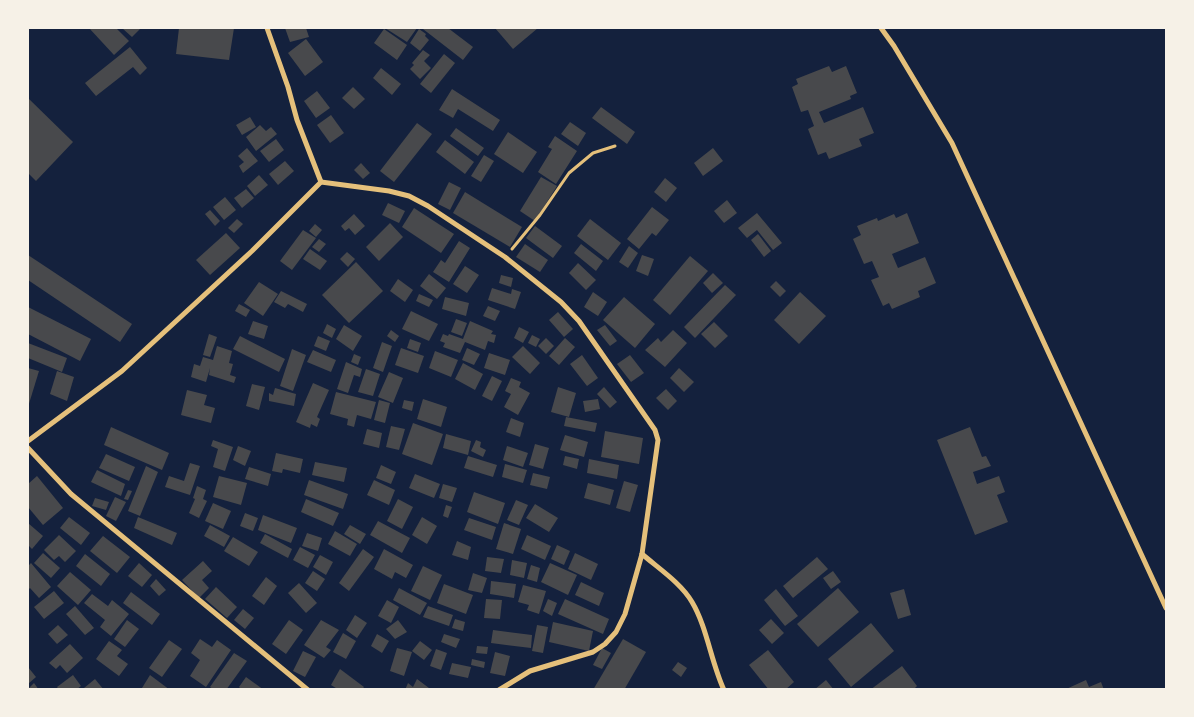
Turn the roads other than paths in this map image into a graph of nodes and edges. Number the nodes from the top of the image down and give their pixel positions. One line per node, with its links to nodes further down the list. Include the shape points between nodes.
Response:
1 (266, 28): 3 (street)
2 (881, 28): 7 (street, via 952,143)
3 (321, 182): 4 (street, via 252,251 122,371); 6 (street, via 389,191 409,196 428,206 505,257 561,302 579,321 655,430 658,440)
4 (28, 441)
5 (28, 448): 8 (street, via 71,494)
6 (642, 554): 9 (street, via 625,614 605,644 593,652 530,672); 10 (street, via 692,601)
7 (1166, 608)
8 (308, 690)
9 (499, 690)
10 (724, 690)

